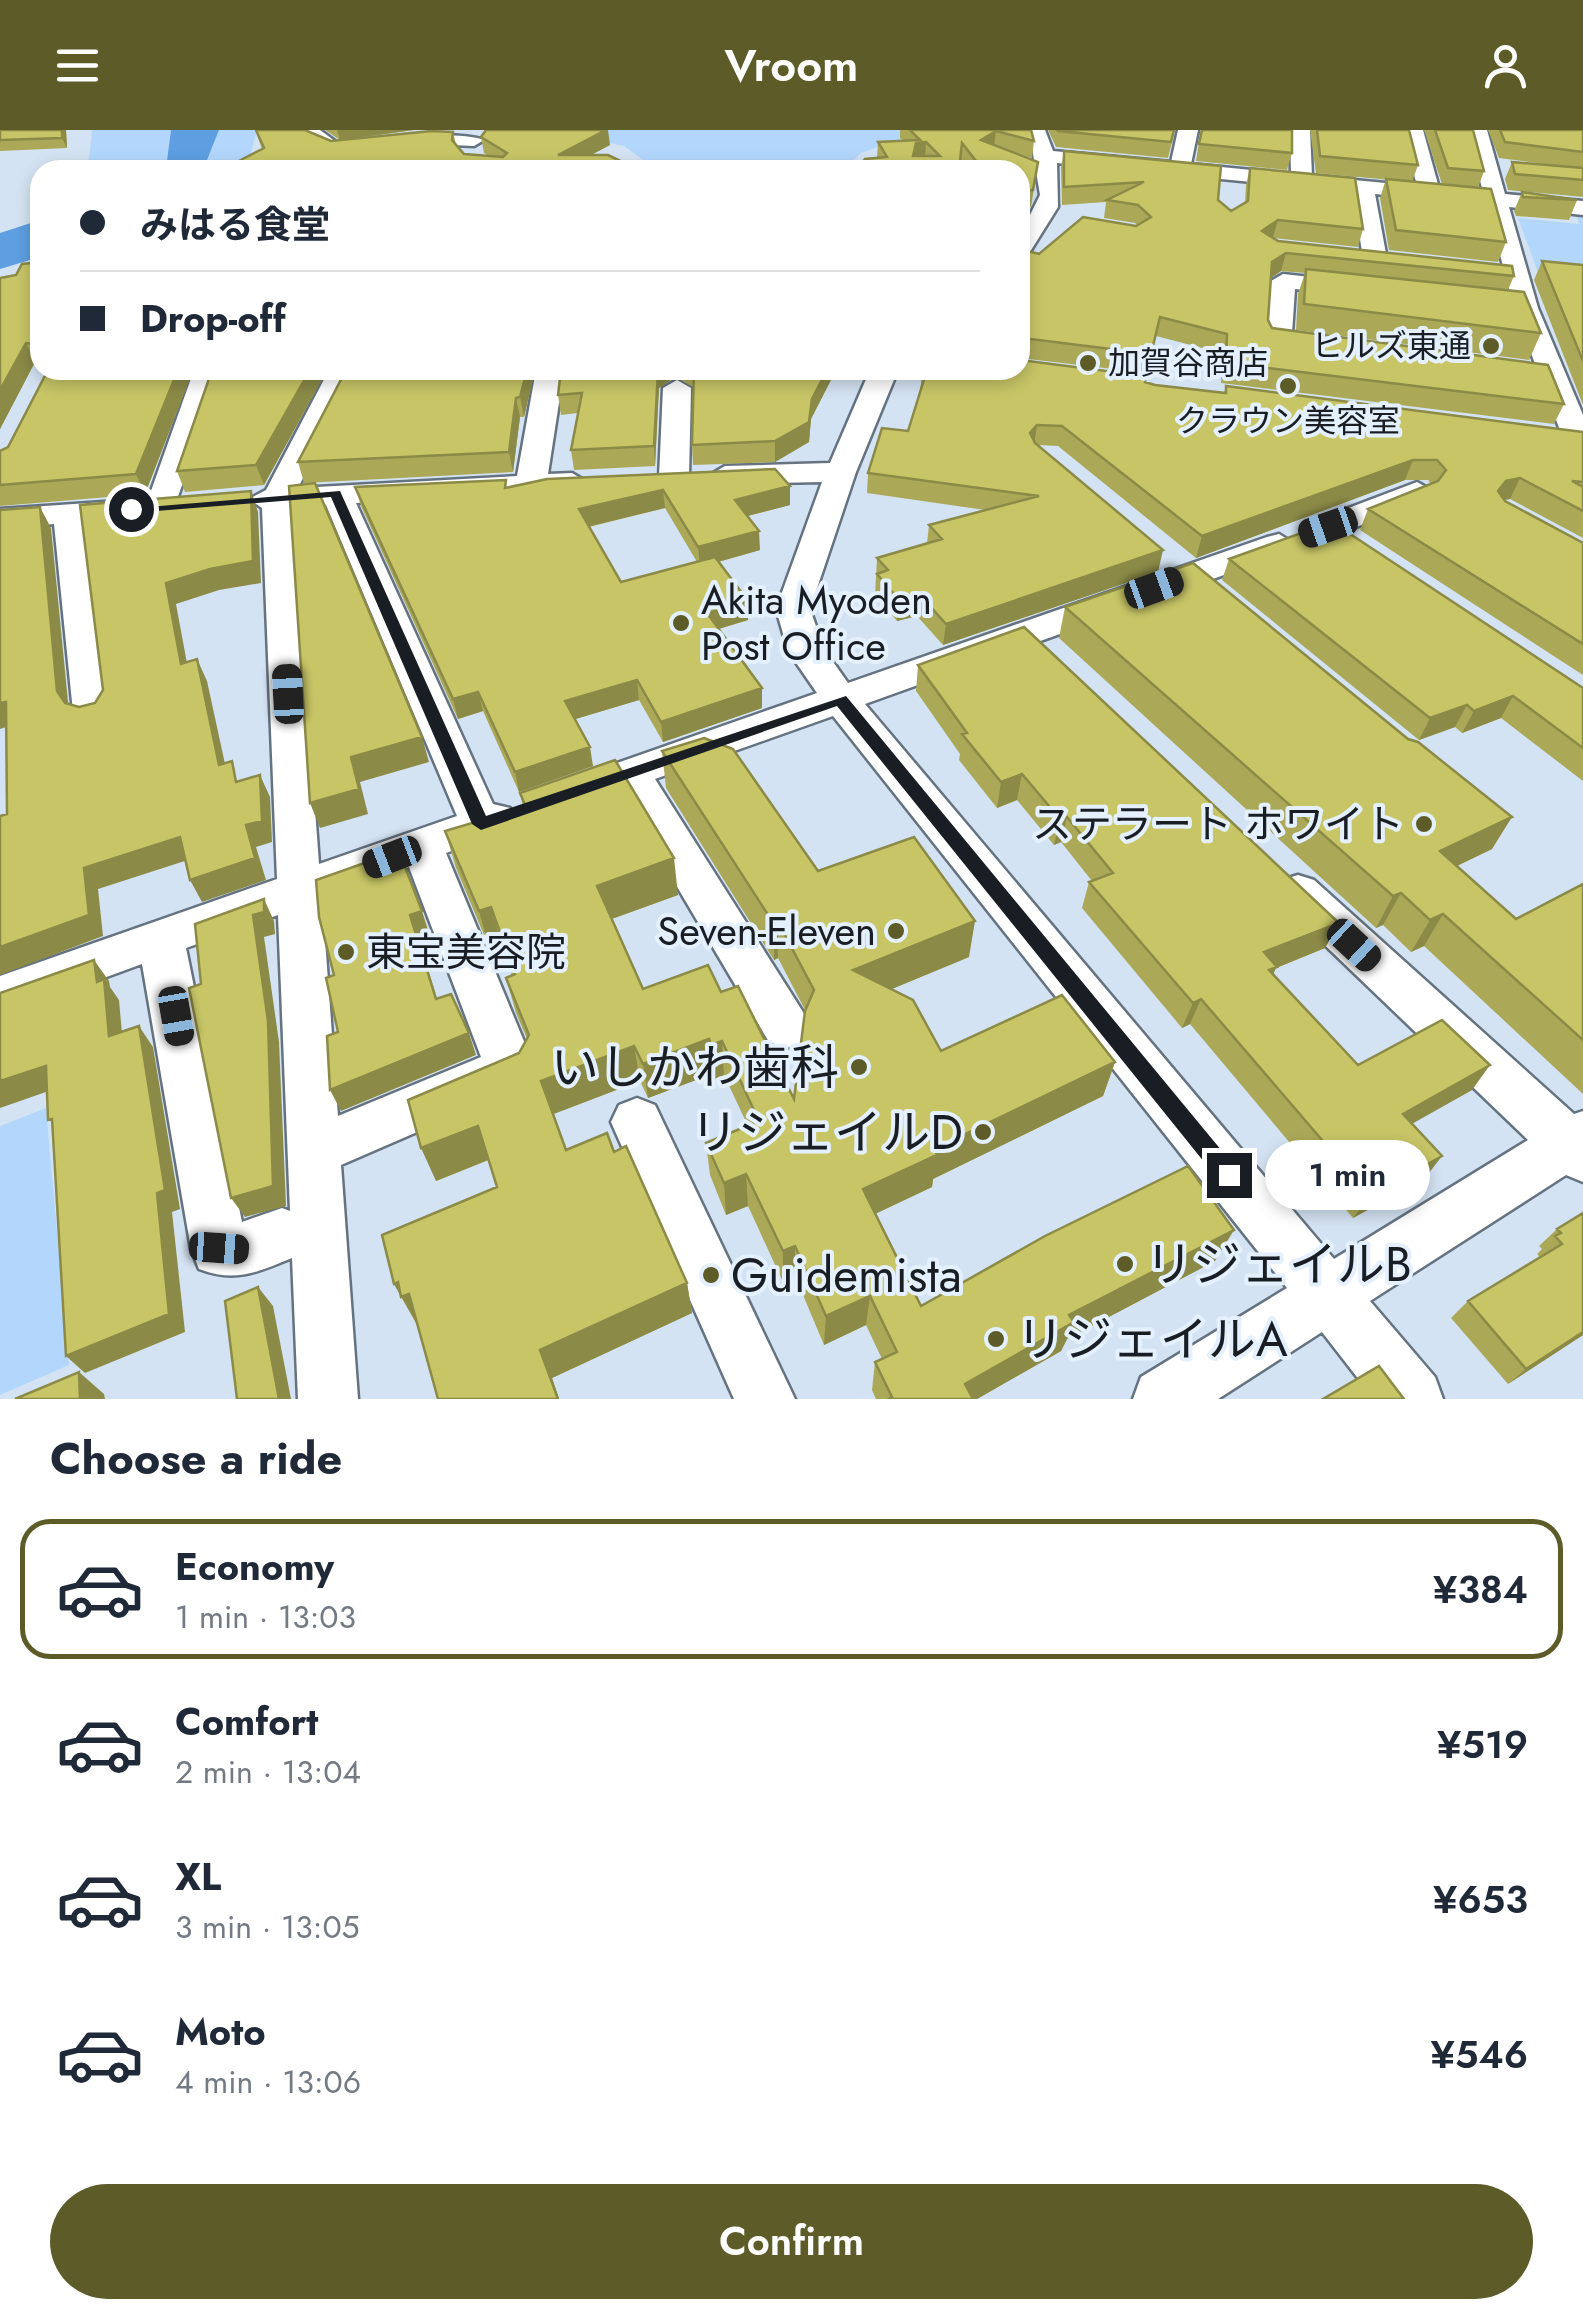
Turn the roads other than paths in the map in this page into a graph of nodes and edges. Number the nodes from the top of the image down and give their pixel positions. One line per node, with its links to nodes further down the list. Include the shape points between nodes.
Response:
1 (309, 130): 7 (street, via 326,147 340,150 408,137)
2 (1036, 130): 9 (street)
3 (1188, 130): 10 (street)
4 (1300, 130): 12 (street)
5 (1413, 130): 14 (street)
6 (1477, 130): 15 (street, via 1499,168)
7 (480, 135): 8 (street, via 468,154)
8 (472, 160)
9 (1035, 168): 10 (street); 18 (street, via 1053,199)
10 (1180, 168): 11 (street)
11 (1232, 173): 12 (street); 16 (street)
12 (1302, 180): 13 (street)
13 (1363, 186): 14 (street); 21 (street, via 1384,260)
14 (1430, 194): 15 (street)
15 (1499, 200): 17 (street); 24 (street, via 1508,274)
16 (1230, 203)
17 (1583, 208)
18 (1045, 219): 19 (street); 20 (street)
19 (1074, 223)
20 (1030, 238)
21 (1341, 256)
22 (1377, 291): 25 (street, via 1284,280 1279,339)
23 (1488, 304): 24 (street)
24 (1526, 308): 32 (street, via 1540,372)
25 (1356, 349)
26 (205, 380): 43 (street)
27 (339, 380): 40 (street)
28 (548, 380): 37 (street)
29 (880, 380): 33 (street)
30 (677, 388): 34 (street)
31 (1543, 436): 32 (street)
32 (1581, 441)
33 (840, 472): 34 (street); 51 (street, via 793,609 806,651)
34 (674, 477): 35 (street)
35 (638, 479)
36 (602, 480): 37 (street)
37 (531, 484): 39 (street)
38 (1417, 491): 46 (street)
39 (336, 493): 40 (street); 54 (street)
40 (276, 498): 41 (street); 57 (street)
41 (232, 501)
42 (198, 504): 43 (street)
43 (162, 506): 44 (street)
44 (69, 513): 45 (street); 52 (street)
45 (0, 518)
46 (1328, 527): 47 (street); 49 (street)
47 (1360, 548)
48 (1158, 552): 49 (street)
49 (1186, 576): 50 (street); 51 (street, via 1041,648)
50 (1216, 600)
51 (840, 699): 53 (street); 65 (street)
52 (92, 712)
53 (631, 774): 54 (street); 60 (street)
54 (481, 824): 55 (street)
55 (422, 846): 57 (street); 63 (street, via 510,1068)
56 (1270, 866): 62 (street)
57 (300, 891): 58 (street); 63 (street)
58 (161, 938): 59 (street); 64 (street, via 219,1248 243,1250)
59 (0, 996)
60 (786, 1026)
61 (638, 1122): 67 (street)
62 (1578, 1145): 65 (street)
63 (314, 1150): 66 (street)
64 (282, 1235)
65 (1326, 1294): 68 (street); 69 (street)
66 (328, 1399)
67 (765, 1399)
68 (1163, 1399)
69 (1413, 1399)

